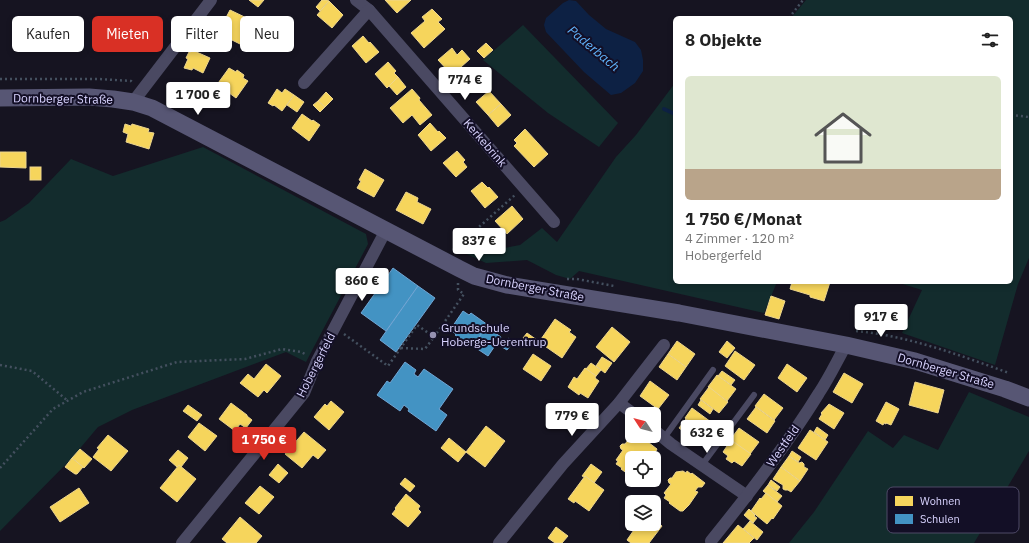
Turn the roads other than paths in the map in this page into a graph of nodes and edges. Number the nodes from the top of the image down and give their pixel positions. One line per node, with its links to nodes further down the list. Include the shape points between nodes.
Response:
1 (211, 0): 5 (street)
2 (356, 0): 3 (street, Kerkebrink)
3 (369, 10): 4 (street); 7 (street, Kerkebrink)
4 (304, 83)
5 (137, 95): 6 (street, Dornberger Straße, via 113,99); 8 (street, Dornberger Straße, via 159,112)
6 (0, 98)
7 (554, 222)
8 (386, 230): 10 (street, Dornberger Straße, via 474,276 507,285 679,313); 21 (street, Hobergerfeld, via 304,392)
9 (664, 345): 14 (street)
10 (846, 345): 13 (street, Dornberger Straße, via 915,361); 19 (street, Westfeld, via 785,446)
11 (713, 370): 17 (lane)
12 (754, 395): 18 (lane)
13 (1029, 398)
14 (619, 404): 15 (street); 22 (street, via 563,464)
15 (625, 408)
16 (661, 436): 17 (street)
17 (664, 438): 18 (street)
18 (702, 465): 19 (street)
19 (747, 496): 20 (street, Westfeld)
20 (711, 541)
21 (182, 543)
22 (499, 543)

